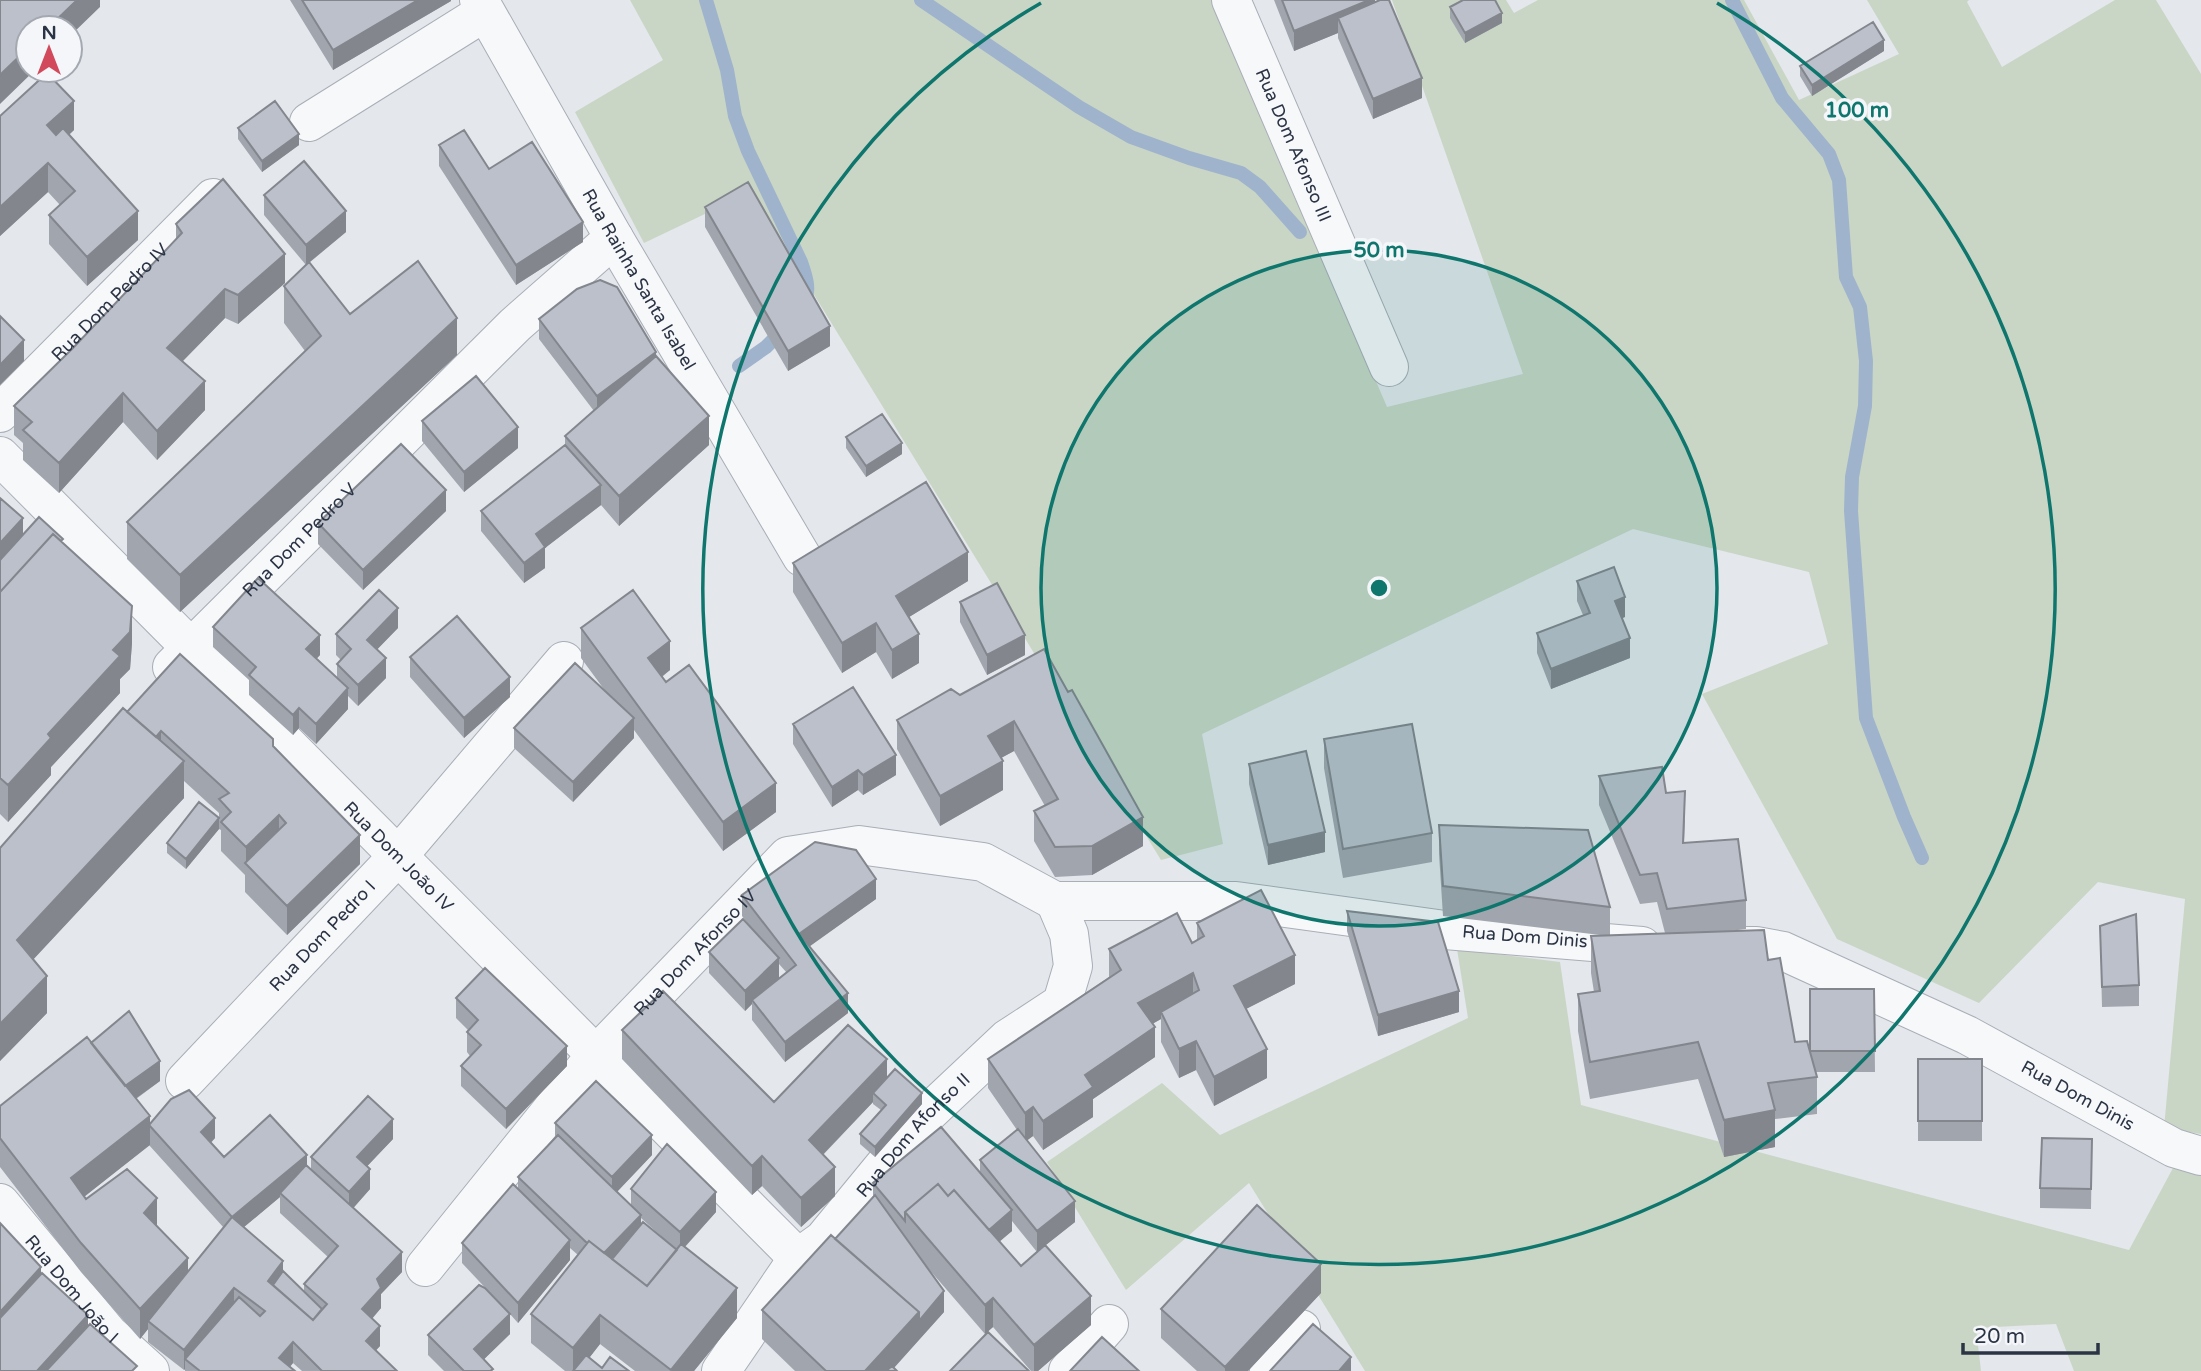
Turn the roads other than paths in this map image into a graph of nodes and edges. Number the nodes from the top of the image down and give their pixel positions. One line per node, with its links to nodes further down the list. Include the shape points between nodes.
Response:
1 (1231, 0): 6 (street, Rua Dom Afonso III)
2 (482, 6): 3 (street); 5 (street, Rua Rainha Santa Isabel)
3 (309, 122)
4 (219, 192): 7 (street, Rua Dom Pedro IV)
5 (614, 238): 9 (street, Rua Rainha Santa Isabel); 10 (street, Rua Dom Pedro V, via 515,324)
6 (1390, 367)
7 (0, 412)
8 (0, 456): 10 (street, Rua Dom João IV)
9 (802, 557)
10 (190, 647): 12 (street, Rua Dom Pedro V); 13 (street, Rua Dom João IV)
11 (564, 661): 13 (street, Rua Dom Pedro I)
12 (145, 697)
13 (398, 856): 15 (street, Rua Dom João IV); 16 (street, Rua Dom Pedro I)
14 (1055, 901): 15 (street, Rua Dom Afonso IV, via 983,862 859,845 788,856); 17 (street, Rua Dom Dinis, via 1236,901 1445,930 1626,946 1756,946 1783,951 1967,1035 2174,1148); 19 (street, Rua Dom Afonso II, via 1069,933 1073,966 1062,1003 1007,1039 924,1116 823,1240)
15 (596, 1055): 19 (street, Rua Dom João IV); 20 (street, Rua Dom Afonso IV)
16 (185, 1080)
17 (2201, 1156)
18 (0, 1203): 23 (street, Rua Dom João I, via 108,1333)
19 (798, 1258): 24 (street, Rua Dom Afonso II)
20 (425, 1267)
21 (1109, 1324): 25 (street)
22 (1301, 1329): 26 (street)
23 (150, 1371)
24 (722, 1371)
25 (1068, 1371)
26 (1269, 1371)

